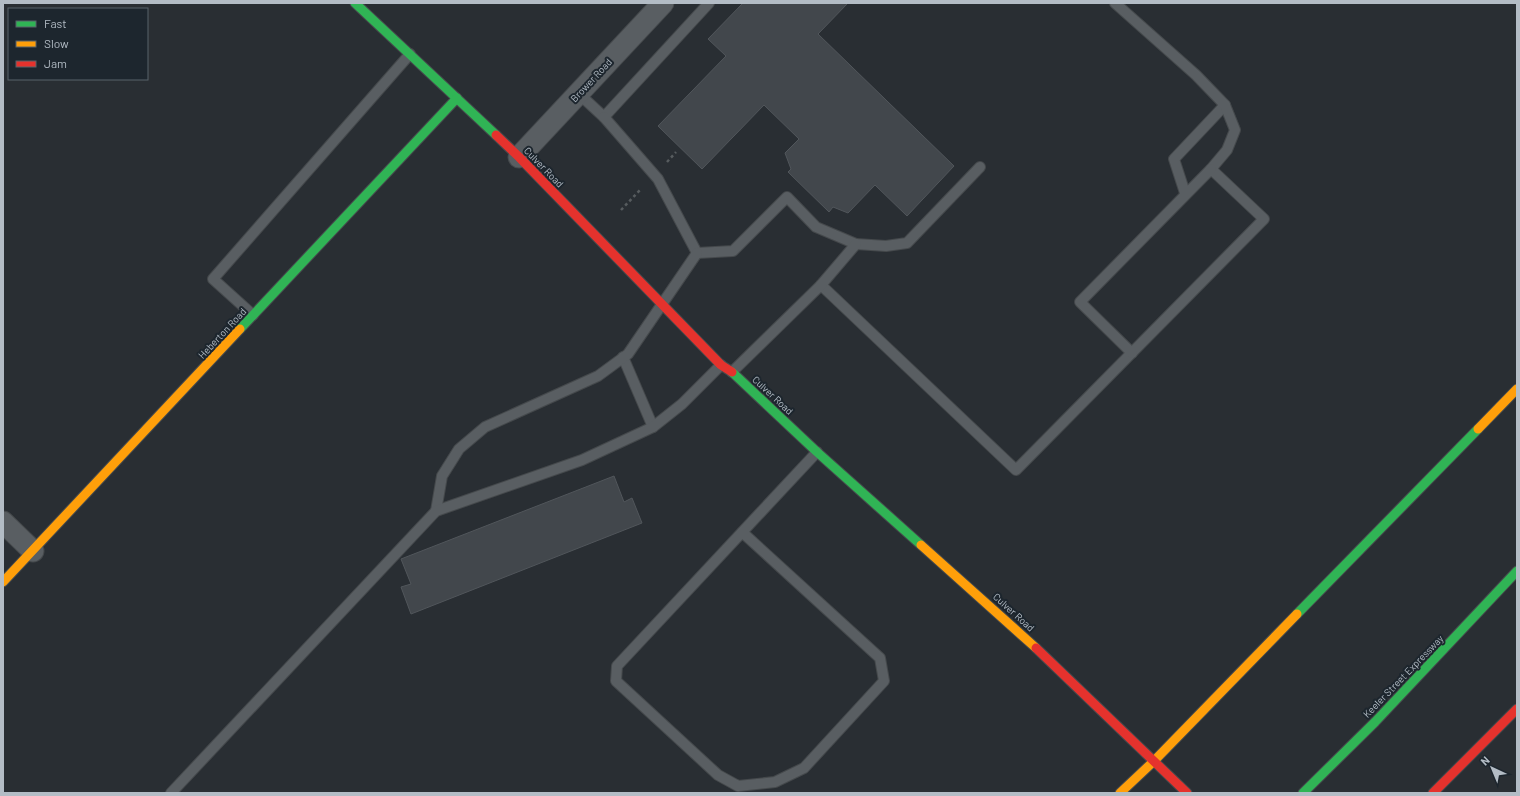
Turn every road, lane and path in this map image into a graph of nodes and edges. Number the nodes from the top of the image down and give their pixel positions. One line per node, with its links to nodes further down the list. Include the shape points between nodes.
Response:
1 (355, 3): 5 (main road, Culver Road)
2 (664, 3): 6 (street, Brower Road)
3 (709, 3): 9 (lane)
4 (1115, 3): 8 (lane, via 1196,75)
5 (410, 54): 7 (main road, Culver Road); 18 (lane, via 213,279)
6 (578, 93): 9 (lane); 10 (street, Brower Road)
7 (457, 98): 10 (main road, Culver Road); 18 (main road, Heberton Road)
8 (1225, 105): 12 (lane, via 1235,130 1228,150); 13 (lane, via 1174,159)
9 (604, 117): 15 (lane, via 658,179)
10 (519, 157): 17 (main road, Culver Road)
11 (980, 167): 14 (lane, via 907,243 886,246)
12 (1211, 168): 13 (lane); 19 (lane, via 1264,219)
13 (1185, 193): 19 (lane, via 1080,302)
14 (856, 244): 15 (lane, via 816,227 787,197 732,251); 16 (lane)
15 (697, 253): 17 (lane)
16 (821, 285): 19 (lane, via 1016,470); 22 (lane)
17 (661, 305): 20 (lane, via 628,354); 21 (main road, Culver Road)
18 (253, 316): 29 (main road, Heberton Road)
19 (1132, 353)
20 (623, 357): 24 (lane); 26 (lane, via 598,376 485,427 460,449 442,476)
21 (722, 365): 22 (main road, Culver Road); 24 (lane, via 682,404)
22 (732, 372): 25 (main road, Culver Road)
23 (1517, 389): 33 (main road)
24 (653, 427): 26 (lane, via 582,460)
25 (817, 452): 28 (lane); 33 (main road, Culver Road, via 1030,642)
26 (436, 511): 34 (lane)
27 (3, 522): 29 (street)
28 (742, 532): 28 (lane, via 617,666 616,681 718,775 738,786 775,782 804,768 884,682 880,658)
29 (33, 551): 31 (main road, Heberton Road)
30 (1517, 571): 37 (main road, Keeler Street Expressway, via 1443,651)
31 (3, 582)
32 (1517, 709): 38 (main road)
33 (1154, 761): 35 (main road); 36 (main road, Culver Road)
34 (171, 793)
35 (1120, 793)
36 (1187, 793)
37 (1303, 793)
38 (1433, 793)

